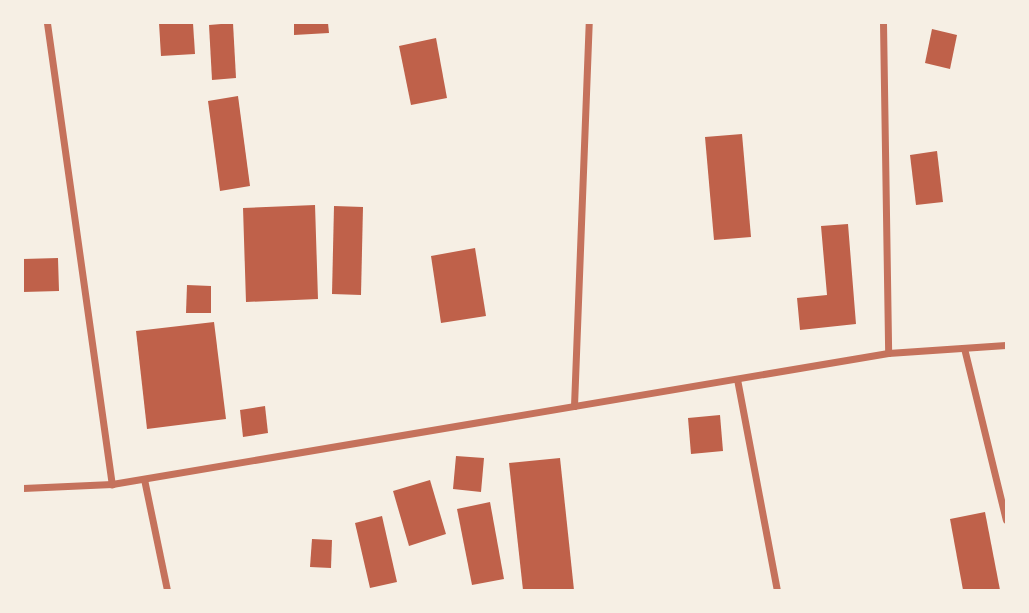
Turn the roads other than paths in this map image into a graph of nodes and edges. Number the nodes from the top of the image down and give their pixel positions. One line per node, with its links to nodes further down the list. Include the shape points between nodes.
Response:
1 (47, 23): 10 (street)
2 (589, 23): 8 (street)
3 (883, 23): 6 (street)
4 (1006, 345): 5 (street)
5 (964, 348): 6 (street); 12 (street)
6 (888, 353): 7 (street)
7 (737, 379): 8 (street); 14 (street)
8 (574, 406): 9 (street)
9 (144, 479): 10 (street); 13 (street)
10 (112, 484): 11 (street)
11 (23, 488)
12 (1006, 520)
13 (167, 590)
14 (777, 590)

